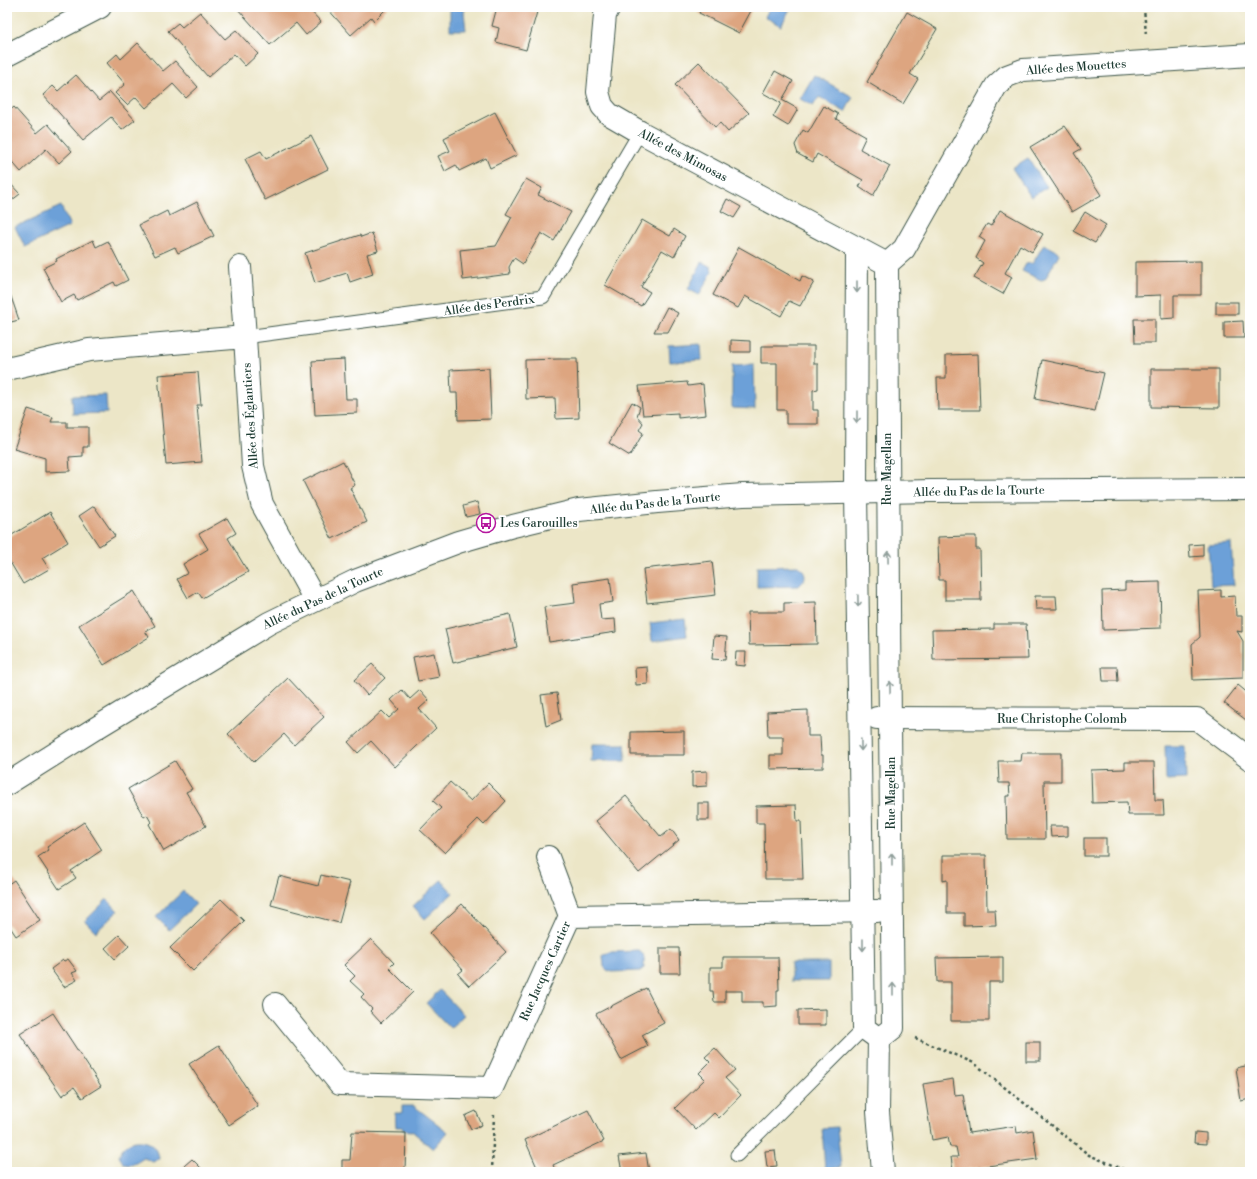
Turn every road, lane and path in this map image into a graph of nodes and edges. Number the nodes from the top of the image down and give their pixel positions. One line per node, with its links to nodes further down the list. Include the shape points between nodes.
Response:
1 (100, 7): 4 (street)
2 (609, 7): 7 (street, Allée des Mimosas, via 605,14 598,92 602,106 609,114)
3 (1144, 7): 6 (path)
4 (7, 55)
5 (1250, 55): 6 (street, Allée des Mouettes)
6 (1148, 61): 9 (street, Allée des Mouettes, via 1022,70 1007,76 996,86 904,249)
7 (640, 132): 8 (street, Allée des Mimosas); 11 (lane, Allée des Perdrix, via 543,297)
8 (857, 248): 9 (street); 14 (street, one-way to 14)
9 (887, 264): 15 (street, Rue Magellan)
10 (240, 267): 11 (street, Allée des Églantiers)
11 (245, 337): 12 (street, via 90,350); 16 (street, Allée des Églantiers, via 253,466 262,504)
12 (7, 369)
13 (1250, 489): 15 (street, Allée du Pas de la Tourte)
14 (856, 492): 15 (street, Allée du Pas de la Tourte); 16 (street, Allée du Pas de la Tourte, via 743,495 579,510 458,542 355,581); 17 (street, one-way to 17)
15 (887, 492): 18 (street, Rue Magellan, one-way to 15)
16 (314, 600): 20 (street, Allée du Pas de la Tourte, via 269,623)
17 (860, 718): 18 (street, Rue Christophe Colomb); 22 (street, one-way to 22)
18 (891, 718): 19 (street, Rue Christophe Colomb, via 1197,719); 23 (street, Rue Magellan, one-way to 18)
19 (1250, 759)
20 (7, 784)
21 (548, 857): 24 (street)
22 (863, 911): 23 (street, Rue Jacques Cartier); 24 (street, Rue Jacques Cartier); 26 (street, one-way to 26)
23 (892, 911): 26 (street, Rue Magellan, one-way to 23)
24 (570, 916): 27 (street, Rue Jacques Cartier)
25 (275, 1004): 27 (street, via 340,1084)
26 (879, 1032): 28 (lane); 30 (street, via 878,1112); 31 (path, via 974,1063 1089,1155)
27 (492, 1088): 29 (path, via 495,1101)
28 (737, 1155)
29 (492, 1172)
30 (883, 1172)
31 (1130, 1172)

